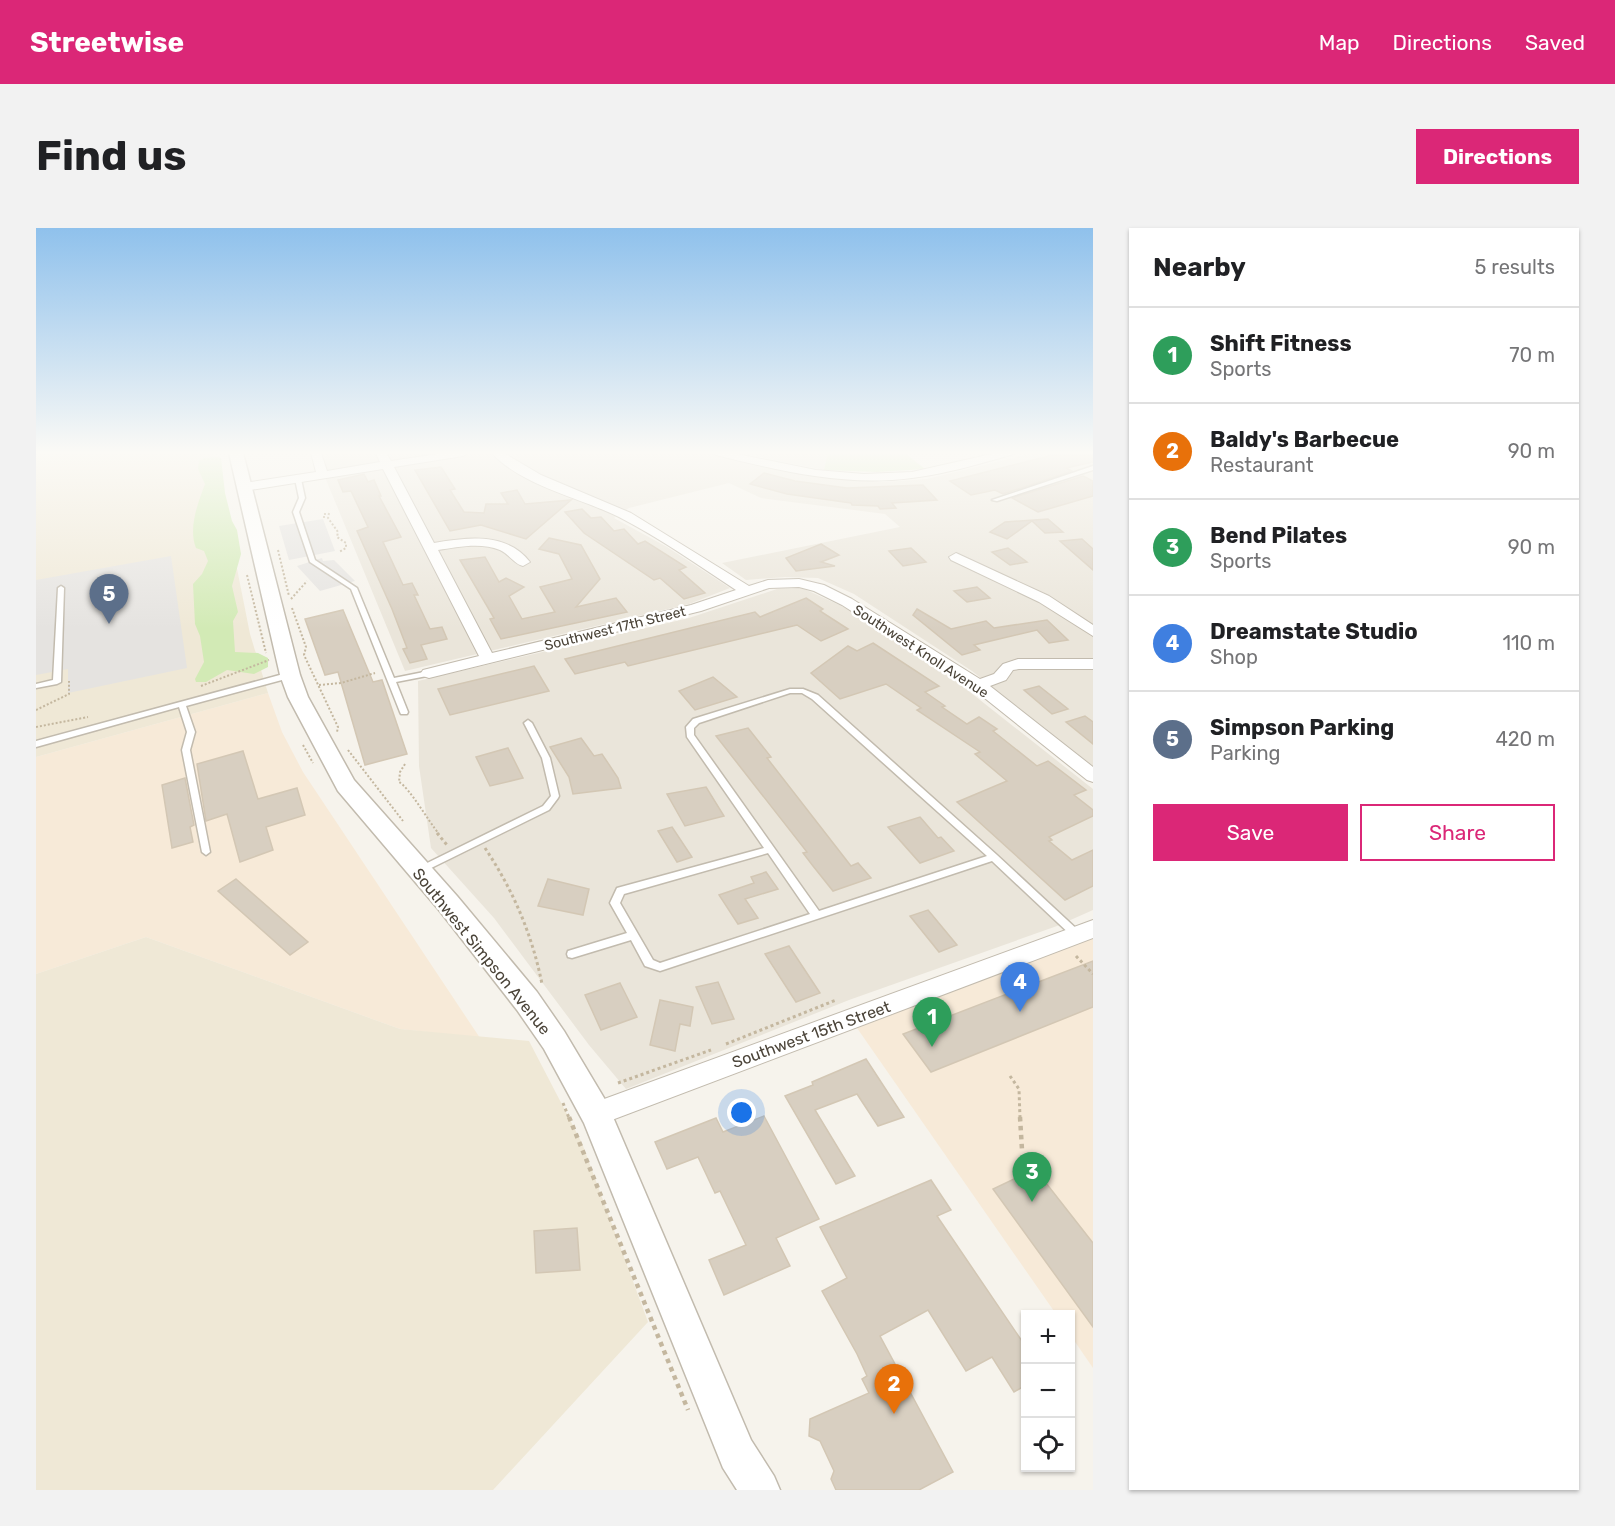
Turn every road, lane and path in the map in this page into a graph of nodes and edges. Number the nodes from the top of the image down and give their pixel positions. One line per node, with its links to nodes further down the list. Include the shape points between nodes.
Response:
1 (249, 512): 20 (street, Southwest Simpson Avenue)
2 (296, 512): 21 (lane, via 312,561 354,588)
3 (411, 512): 6 (street)
4 (617, 512): 15 (street, via 665,537)
5 (324, 518): 8 (path, via 329,513 338,532 336,537 346,543 346,548)
6 (430, 548): 10 (street, via 490,544 510,549); 18 (street)
7 (277, 549): 25 (path, via 306,647 304,655)
8 (339, 552)
9 (956, 557): 17 (street, via 1044,598)
10 (523, 562)
11 (245, 567): 20 (path, via 262,645)
12 (308, 581): 16 (path)
13 (799, 583): 15 (street, Southwest 17th Street, via 783,582); 26 (street, Southwest Knoll Avenue, via 847,602)
14 (61, 588): 27 (lane, via 57,682)
15 (746, 590): 18 (street, Southwest 17th Street, via 696,608)
16 (291, 599)
17 (1093, 632)
18 (488, 659): 22 (street, Southwest 17th Street)
19 (1093, 664): 26 (street, via 1018,664 1008,667 1000,677)
20 (278, 671): 28 (path, via 249,666); 29 (lane); 50 (street, Southwest Simpson Avenue, via 303,707 346,785)
21 (388, 671): 24 (lane); 25 (path)
22 (429, 673): 24 (lane)
23 (69, 680): 30 (path, via 69,694)
24 (392, 681): 31 (lane)
25 (319, 685): 35 (path, via 338,727)
26 (978, 685): 43 (street, Southwest Knoll Avenue)
27 (36, 686)
28 (200, 687)
29 (182, 704): 36 (lane); 47 (lane, via 191,732 186,750)
30 (36, 710)
31 (404, 712)
32 (89, 717): 34 (path)
33 (528, 723): 45 (lane, via 546,758 555,796 546,808)
34 (36, 728)
35 (337, 735)
36 (58, 736): 38 (lane); 39 (lane)
37 (299, 736): 42 (path)
38 (36, 739)
39 (36, 744)
40 (343, 744): 44 (path)
41 (405, 764): 48 (path, via 399,782 406,786)
42 (318, 772)
43 (1093, 776)
44 (405, 825)
45 (480, 840): 48 (lane); 56 (path, via 508,883 526,922)
46 (771, 849): 49 (lane, via 690,735 690,727 696,721 803,690 834,712); 51 (lane); 52 (lane, via 620,891 615,903)
47 (206, 852)
48 (453, 854): 50 (lane)
49 (994, 857): 51 (lane); 53 (lane)
50 (418, 871): 63 (street, Southwest Simpson Avenue, via 527,1001)
51 (818, 916): 52 (lane, via 660,967 649,963)
52 (633, 935): 54 (lane)
53 (1082, 940): 55 (path); 63 (street, Southwest 15th Street)
54 (572, 954)
55 (1093, 974)
56 (542, 984)
57 (836, 1000): 58 (path)
58 (723, 1046)
59 (712, 1049): 61 (path)
60 (1010, 1076): 64 (path, via 1019,1089)
61 (618, 1083)
62 (559, 1094): 65 (path)
63 (597, 1114): 66 (street, Southwest Simpson Avenue)
64 (1022, 1150)
65 (688, 1410)
66 (740, 1472): 67 (street, Southwest Simpson Avenue)
67 (760, 1490)

